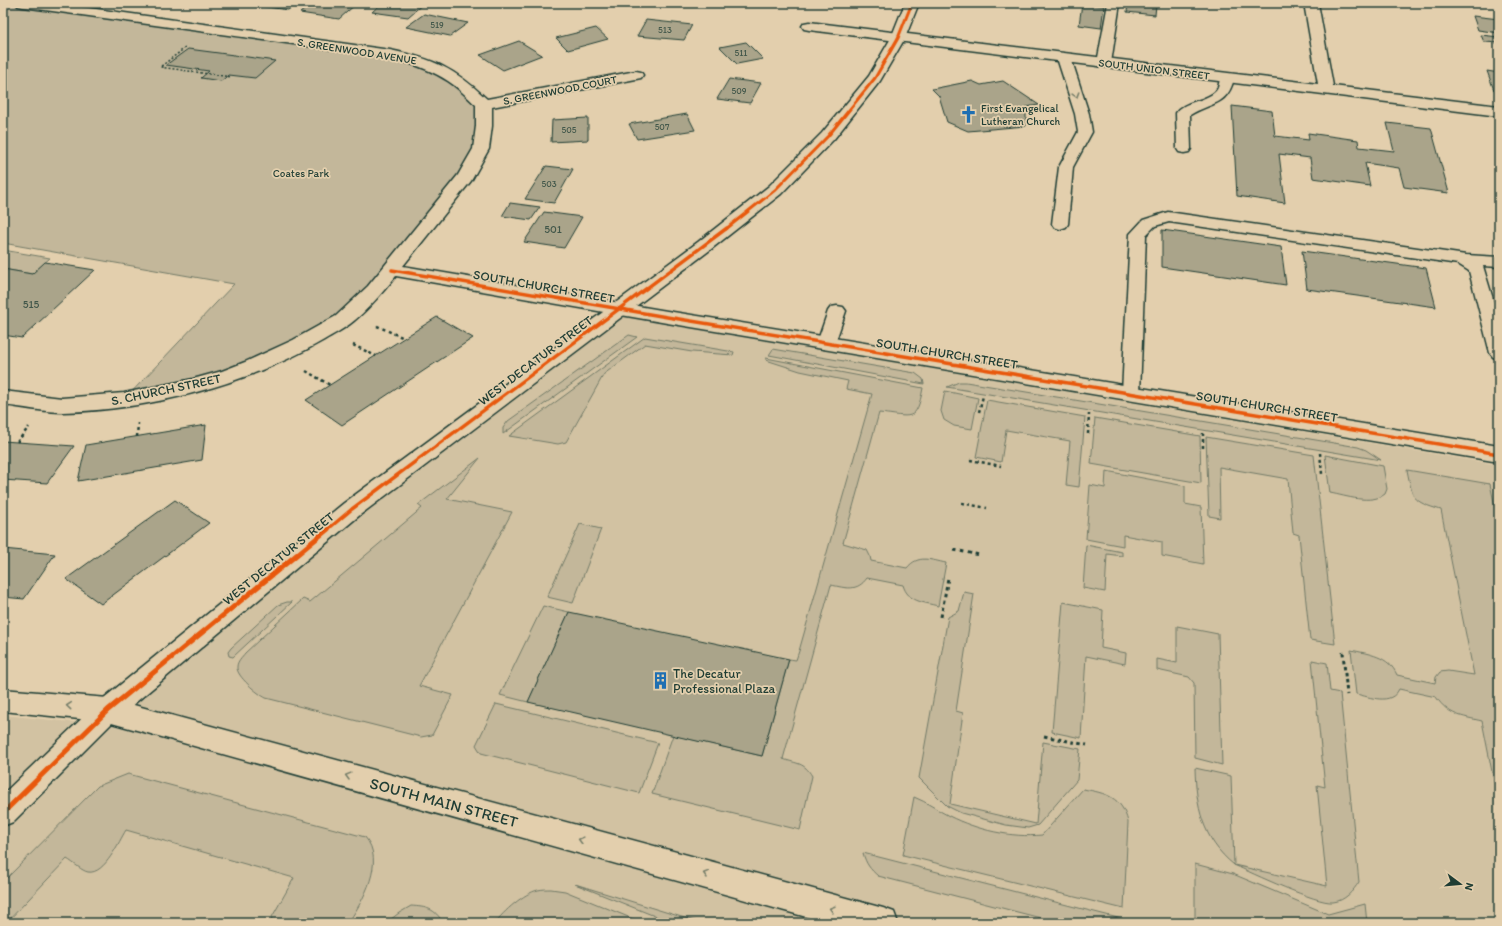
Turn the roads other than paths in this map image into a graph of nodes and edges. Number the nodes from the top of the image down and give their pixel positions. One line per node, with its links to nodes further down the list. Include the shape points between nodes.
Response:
1 (22, 3): 12 (street, S. GREENWOOD AVENUE, via 390,54 421,61 450,75)
2 (912, 3): 6 (street, WEST DECATUR STREET)
3 (1114, 3): 8 (lane)
4 (1311, 3): 11 (street)
5 (809, 26): 6 (street, SOUTH UNION STREET)
6 (898, 38): 7 (street, SOUTH UNION STREET); 19 (street, WEST DECATUR STREET, via 875,78 828,136 775,190)
7 (1064, 58): 8 (street, SOUTH UNION STREET); 15 (lane, one-way to 15, via 1082,114 1085,132 1066,166)
8 (1104, 63): 10 (street, SOUTH UNION STREET)
9 (636, 75): 12 (street, S. GREENWOOD COURT)
10 (1227, 78): 11 (street, SOUTH UNION STREET); 14 (lane, via 1220,95 1183,113)
11 (1326, 90): 13 (street, SOUTH UNION STREET)
12 (484, 104): 18 (street, via 481,150 465,177)
13 (1499, 111)
14 (1184, 149)
15 (1060, 224)
16 (1461, 260): 17 (lane); 22 (lane, via 1477,269); 23 (lane, via 1168,217 1149,223 1138,234)
17 (1499, 262)
18 (392, 270): 19 (street, SOUTH CHURCH STREET); 24 (street, S. CHURCH STREET, via 375,290 342,320 300,345 229,376 124,400 62,405)
19 (620, 309): 21 (street, SOUTH CHURCH STREET); 27 (street, WEST DECATUR STREET, via 352,509)
20 (837, 311): 21 (lane)
21 (826, 343): 23 (street, SOUTH CHURCH STREET)
22 (1499, 354)
23 (1130, 394): 25 (street, SOUTH CHURCH STREET)
24 (3, 398)
25 (1499, 454)
26 (3, 700): 27 (street, SOUTH MAIN STREET, one-way to 26)
27 (108, 710): 28 (street, WEST DECATUR STREET); 29 (street, SOUTH MAIN STREET, one-way to 27)
28 (3, 813)
29 (883, 923)

